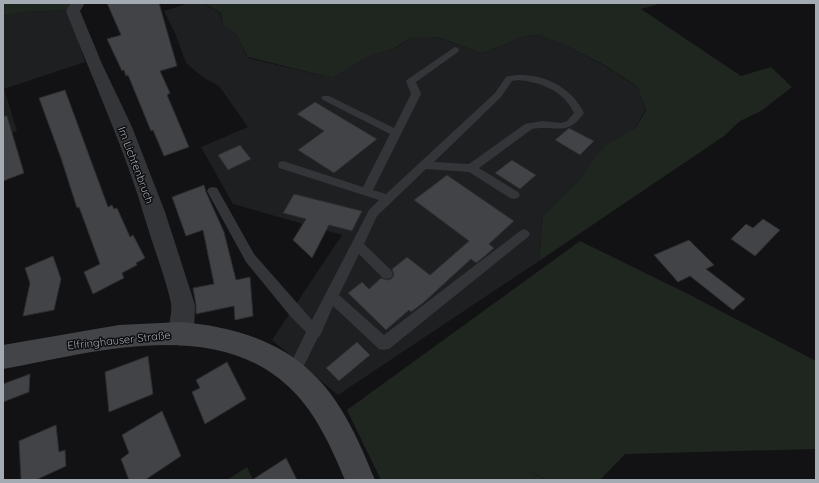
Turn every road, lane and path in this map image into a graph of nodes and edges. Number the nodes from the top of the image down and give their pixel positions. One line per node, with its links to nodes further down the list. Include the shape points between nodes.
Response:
1 (78, 3): 17 (street, Im Lichtenbruch, via 73,11 122,127 154,212 183,305)
2 (455, 50): 4 (lane, via 411,81 416,94)
3 (326, 98): 4 (lane)
4 (396, 133): 9 (lane)
5 (283, 165): 9 (lane)
6 (423, 165): 7 (lane); 7 (lane, via 498,95 509,79 522,77 539,80 567,94 577,105 579,113 570,123 561,126 530,126); 11 (lane)
7 (471, 168): 10 (lane)
8 (212, 191): 16 (lane, via 250,258)
9 (366, 192): 11 (lane)
10 (514, 195)
11 (388, 199): 13 (lane, via 373,214)
12 (524, 234): 15 (lane, via 384,344)
13 (358, 246): 14 (lane); 15 (lane)
14 (387, 274)
15 (332, 297): 16 (lane)
16 (315, 332): 19 (lane)
17 (181, 334): 18 (main road, Elfringhauser Straße, via 101,340); 19 (main road, Elfringhauser Straße, via 233,341 263,354)
18 (3, 357)
19 (293, 373): 20 (main road, Elfringhauser Straße, via 324,410)
20 (360, 480)

